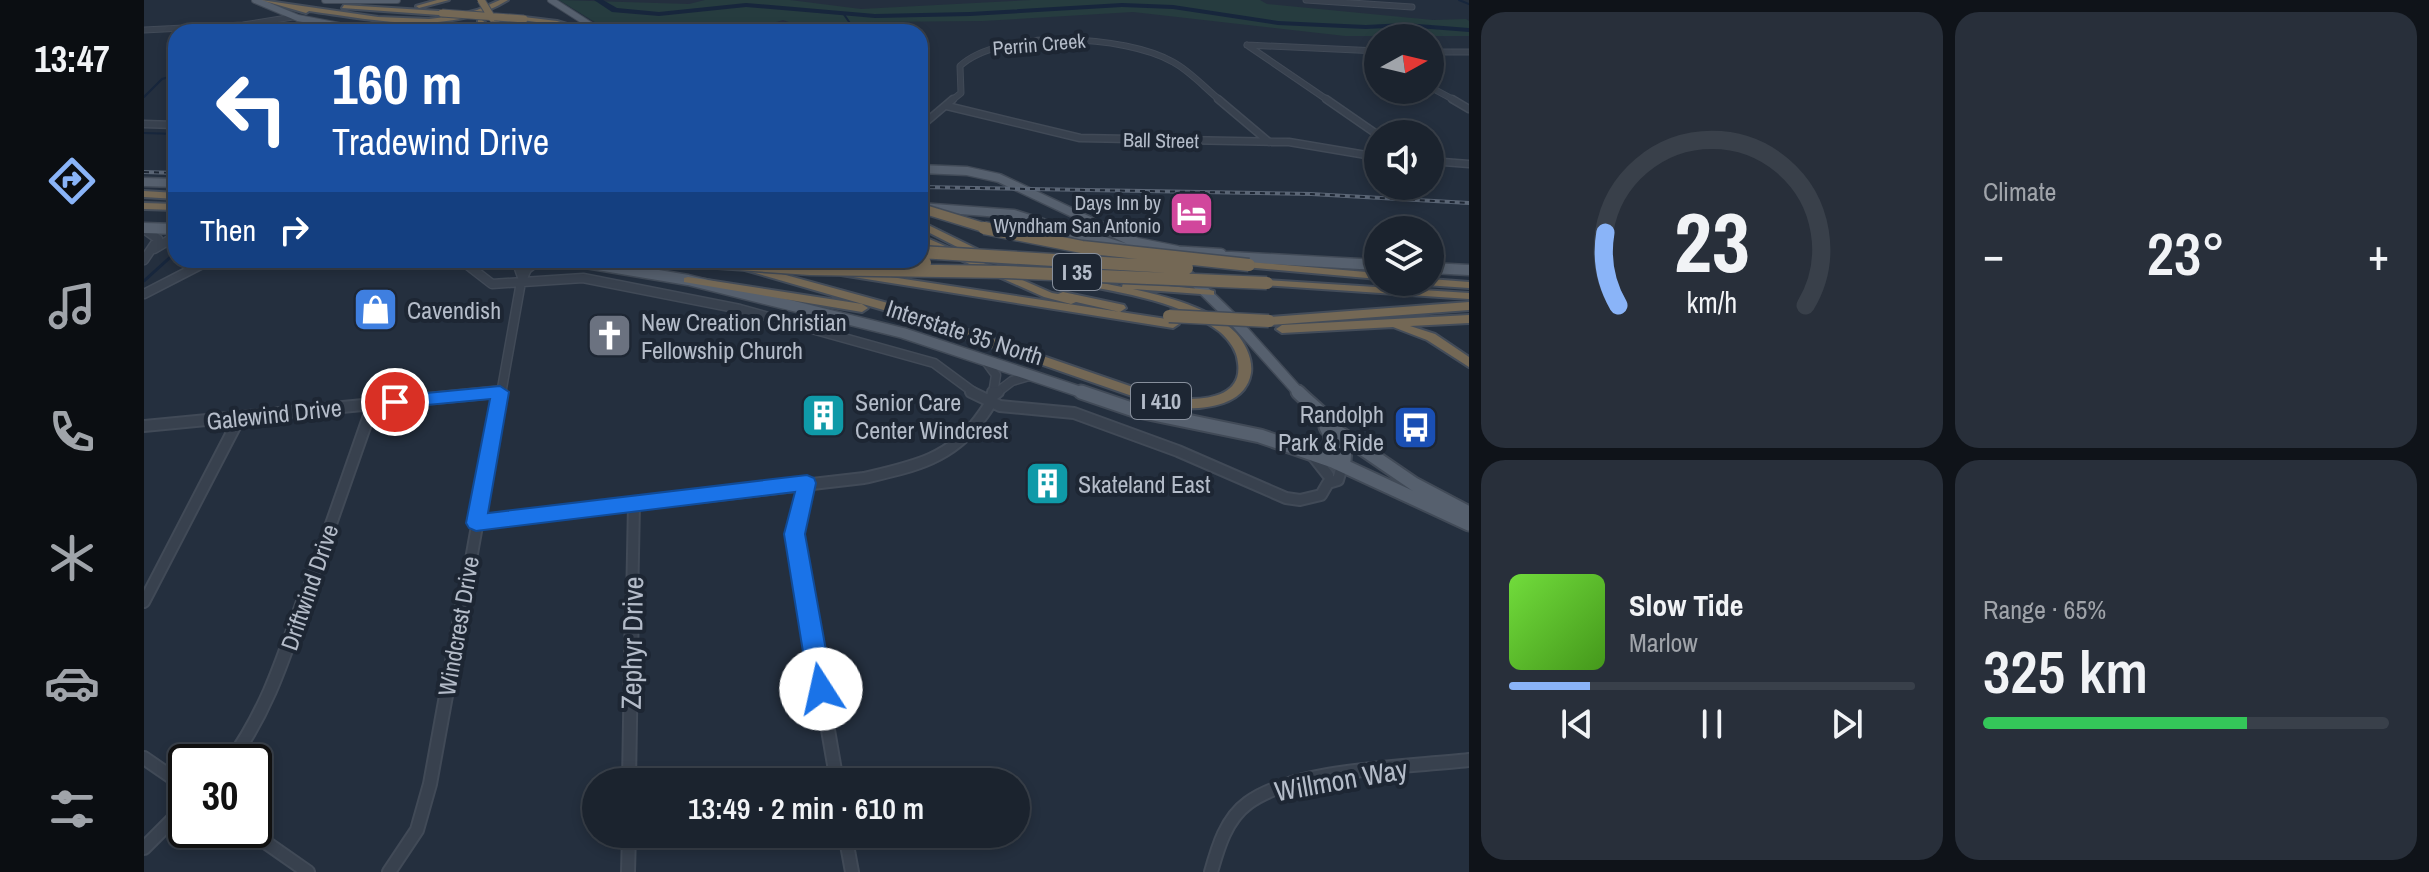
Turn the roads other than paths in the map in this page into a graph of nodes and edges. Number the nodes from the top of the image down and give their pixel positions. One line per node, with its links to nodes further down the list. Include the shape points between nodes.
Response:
1 (255, 0): 16 (main road)
2 (264, 0): 14 (highway)
3 (281, 0): 15 (highway)
4 (325, 0): 5 (main road)
5 (397, 0)
6 (446, 0): 15 (highway)
7 (469, 0): 21 (highway, bridge)
8 (481, 0): 22 (highway, bridge)
9 (505, 0): 14 (highway, via 457,17 407,23)
10 (551, 0): 25 (main road)
11 (1306, 0): 13 (street)
12 (1399, 0): 13 (street, via 1412,7)
13 (1345, 2)
14 (300, 8): 20 (highway)
15 (379, 10): 17 (highway, bridge)
16 (293, 17): 18 (street); 19 (main road)
17 (534, 20): 23 (highway); 24 (highway)
18 (249, 24)
19 (329, 24)
20 (379, 24)
21 (484, 24)
22 (500, 24)
23 (550, 24)
24 (553, 24)
25 (588, 24)
26 (168, 29): 27 (street)
27 (144, 30)
28 (1364, 51): 35 (street, via 1247,45)
29 (1444, 52): 30 (street)
30 (1469, 52)
31 (1444, 95): 33 (street)
32 (947, 106): 34 (street); 38 (street, Ball Street, via 1080,138); 38 (street, Perrin Creek, via 962,90 960,66 979,51 1014,43 1100,40 1141,48 1174,62)
33 (1469, 109)
34 (928, 121)
35 (1364, 125)
36 (144, 127): 37 (street)
37 (168, 127)
38 (1269, 142): 39 (street, Ball Street)
39 (1364, 155)
40 (1444, 162): 41 (street)
41 (1469, 164)
42 (928, 169): 59 (main road, via 999,178 1125,238)
43 (144, 185): 44 (highway)
44 (168, 185)
45 (144, 195): 46 (highway)
46 (168, 196)
47 (144, 206): 48 (highway)
48 (168, 207)
49 (928, 207): 56 (main road, via 1014,214)
50 (928, 209): 73 (highway, bridge, via 980,229 1053,244)
51 (928, 227): 85 (highway, via 1081,277)
52 (928, 228): 95 (highway, I 410, via 977,253 1193,312 1229,334 1247,369 1240,386 1226,397 1178,404)
53 (144, 229): 54 (main road); 58 (street, via 158,239)
54 (168, 229)
55 (168, 241): 58 (street)
56 (1101, 241): 59 (main road); 61 (main road)
57 (928, 242): 79 (highway)
58 (151, 251): 63 (street)
59 (1177, 251): 62 (main road)
60 (928, 252): 73 (highway, I 35, bridge)
61 (1157, 254): 62 (main road); 77 (main road)
62 (1267, 258): 65 (main road)
63 (144, 260)
64 (928, 263): 83 (highway, I 35, bridge)
65 (1364, 264)
66 (195, 268): 87 (street)
67 (471, 268): 80 (street, via 492,284)
68 (518, 268): 80 (street)
69 (529, 268): 80 (street)
70 (616, 268): 81 (main road, Interstate 35 North)
71 (743, 268): 95 (highway, I 410)
72 (796, 268): 74 (highway, bridge)
73 (1250, 268): 78 (highway, I 35)
74 (810, 269): 83 (highway, bridge); 90 (highway, bridge)
75 (1444, 269): 76 (main road)
76 (1469, 270)
77 (1187, 275): 85 (highway, via 1179,285); 86 (main road)
78 (1364, 277)
79 (1009, 278): 90 (highway, via 1048,295); 92 (highway)
80 (521, 280): 99 (street, Windcrest Drive); 100 (street, via 583,278 740,309 934,363 969,391)
81 (688, 280): 95 (highway); 96 (main road, Interstate 35 North, via 903,333)
82 (1444, 282): 84 (highway)
83 (1267, 283): 88 (highway, I 35)
84 (1469, 284)
85 (1165, 289): 86 (highway)
86 (1210, 293): 103 (main road)
87 (144, 296)
88 (1469, 296)
89 (1469, 306): 94 (highway)
90 (1138, 318): 92 (highway)
91 (1469, 319): 93 (highway)
92 (1171, 320): 94 (highway)
93 (1386, 323): 94 (highway); 97 (highway, via 1431,337)
94 (1270, 325)
95 (942, 326)
96 (985, 360): 98 (main road, Interstate 35 North); 100 (street, via 996,375)
97 (1469, 363)
98 (1029, 376): 100 (street, via 1012,381); 106 (main road, Interstate 35 North, via 1134,410 1260,436 1307,451)
99 (500, 392): 101 (street, Galewind Drive); 110 (street, Windcrest Drive)
100 (993, 399): 106 (street, via 1010,409 1074,413 1286,498 1321,495); 107 (street, via 966,437 933,459 888,474)
101 (373, 404): 102 (street, Galewind Drive); 113 (street, Driftwind Drive, via 272,691)
102 (240, 417): 104 (street, Galewind Drive); 112 (street)
103 (1322, 417): 105 (main road); 106 (main road, via 1336,447)
104 (144, 426)
105 (1339, 433): 106 (main road, via 1347,451); 109 (main road)
106 (1333, 470): 109 (main road, via 1361,468); 111 (main road)
107 (807, 483): 108 (street); 117 (street, via 794,534)
108 (634, 504): 110 (street); 116 (street, Zephyr Drive)
109 (1469, 514)
110 (476, 523): 125 (street, Windcrest Drive, via 430,784 417,830)
111 (1469, 524)
112 (144, 602)
113 (243, 744)
114 (144, 758): 118 (street)
115 (1469, 760): 128 (street, Willmon Way, via 1298,781 1270,790 1246,804 1228,826)
116 (629, 768)
117 (835, 768)
118 (168, 775)
119 (168, 824): 121 (street)
120 (272, 847): 124 (street)
121 (144, 848)
122 (629, 848): 126 (street)
123 (848, 848): 127 (street)
124 (308, 872)
125 (389, 872)
126 (628, 872)
127 (852, 872)
128 (1211, 872)

